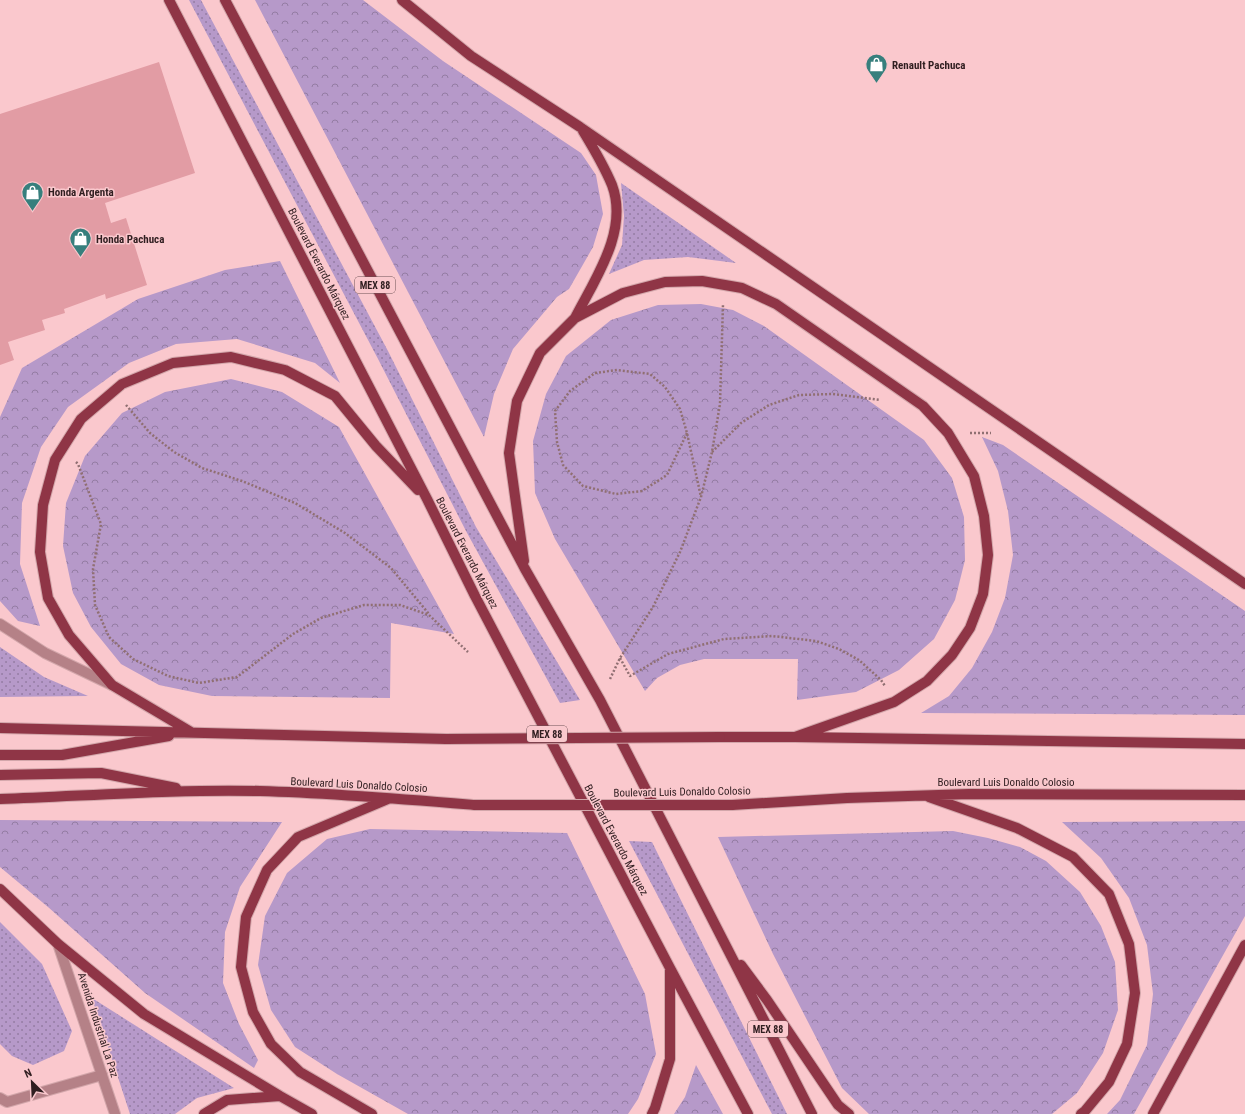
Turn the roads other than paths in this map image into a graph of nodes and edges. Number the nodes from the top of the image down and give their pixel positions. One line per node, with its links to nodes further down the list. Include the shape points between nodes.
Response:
1 (169, 0): 6 (main road, Boulevard Everardo Márquez / MEX 88)
2 (225, 0): 7 (main road, MEX 88)
3 (402, 0): 4 (main road, via 471,56)
4 (580, 127): 5 (main road, via 600,159 612,186 616,207 610,247); 8 (main road)
5 (575, 318): 7 (main road, via 540,352 517,401 509,453); 13 (main road, via 623,293 665,282 702,281 742,288 776,304 923,406 948,433 974,476 984,516 988,555 983,594 970,628 952,655 926,681 894,702)
6 (427, 499): 10 (main road, via 376,446 334,396 285,370 231,357 173,363 122,384 81,419 54,460 43,504 40,552 48,598 68,635); 26 (main road, Boulevard Everardo Márquez / MEX 88, via 475,596)
7 (525, 569): 24 (main road, MEX 88, via 600,700)
8 (1245, 584)
9 (0, 624): 10 (street, via 45,653)
10 (112, 685): 12 (main road)
11 (0, 728): 12 (main road)
12 (190, 732): 13 (main road, bridge, via 446,739); 15 (main road, via 62,755)
13 (795, 737): 14 (main road)
14 (1245, 744)
15 (0, 756)
16 (0, 775): 17 (main road, via 101,772)
17 (191, 792): 20 (main road, Boulevard Luis Donaldo Colosio, via 260,791); 21 (main road, Boulevard Luis Donaldo Colosio)
18 (923, 795): 19 (main road, Boulevard Luis Donaldo Colosio); 20 (main road, Boulevard Luis Donaldo Colosio, bridge, via 732,805 474,805); 38 (main road, via 1017,828 1073,857 1109,894 1129,944 1135,993 1127,1044 1109,1082)
19 (1245, 795)
20 (391, 798): 33 (main road, via 298,837 267,870 246,917 241,967 253,1012 271,1044 300,1072)
21 (0, 799)
22 (0, 889): 23 (main road)
23 (58, 944): 27 (street, Avenida Industrial La Paz); 28 (main road, via 144,1014)
24 (725, 944): 36 (main road, MEX 88); 37 (main road, via 767,1000 838,1105)
25 (1245, 945): 39 (main road)
26 (670, 968): 34 (main road, via 670,1059); 35 (main road, Boulevard Everardo Márquez / MEX 88)
27 (102, 1075): 29 (street, via 8,1102); 30 (street, Avenida Industrial La Paz)
28 (280, 1096): 31 (main road, via 227,1100); 32 (main road)
29 (0, 1098)
30 (115, 1114)
31 (204, 1114)
32 (312, 1114)
33 (372, 1114)
34 (652, 1114)
35 (748, 1114)
36 (812, 1114)
37 (849, 1114)
38 (1081, 1114)
39 (1153, 1114)

